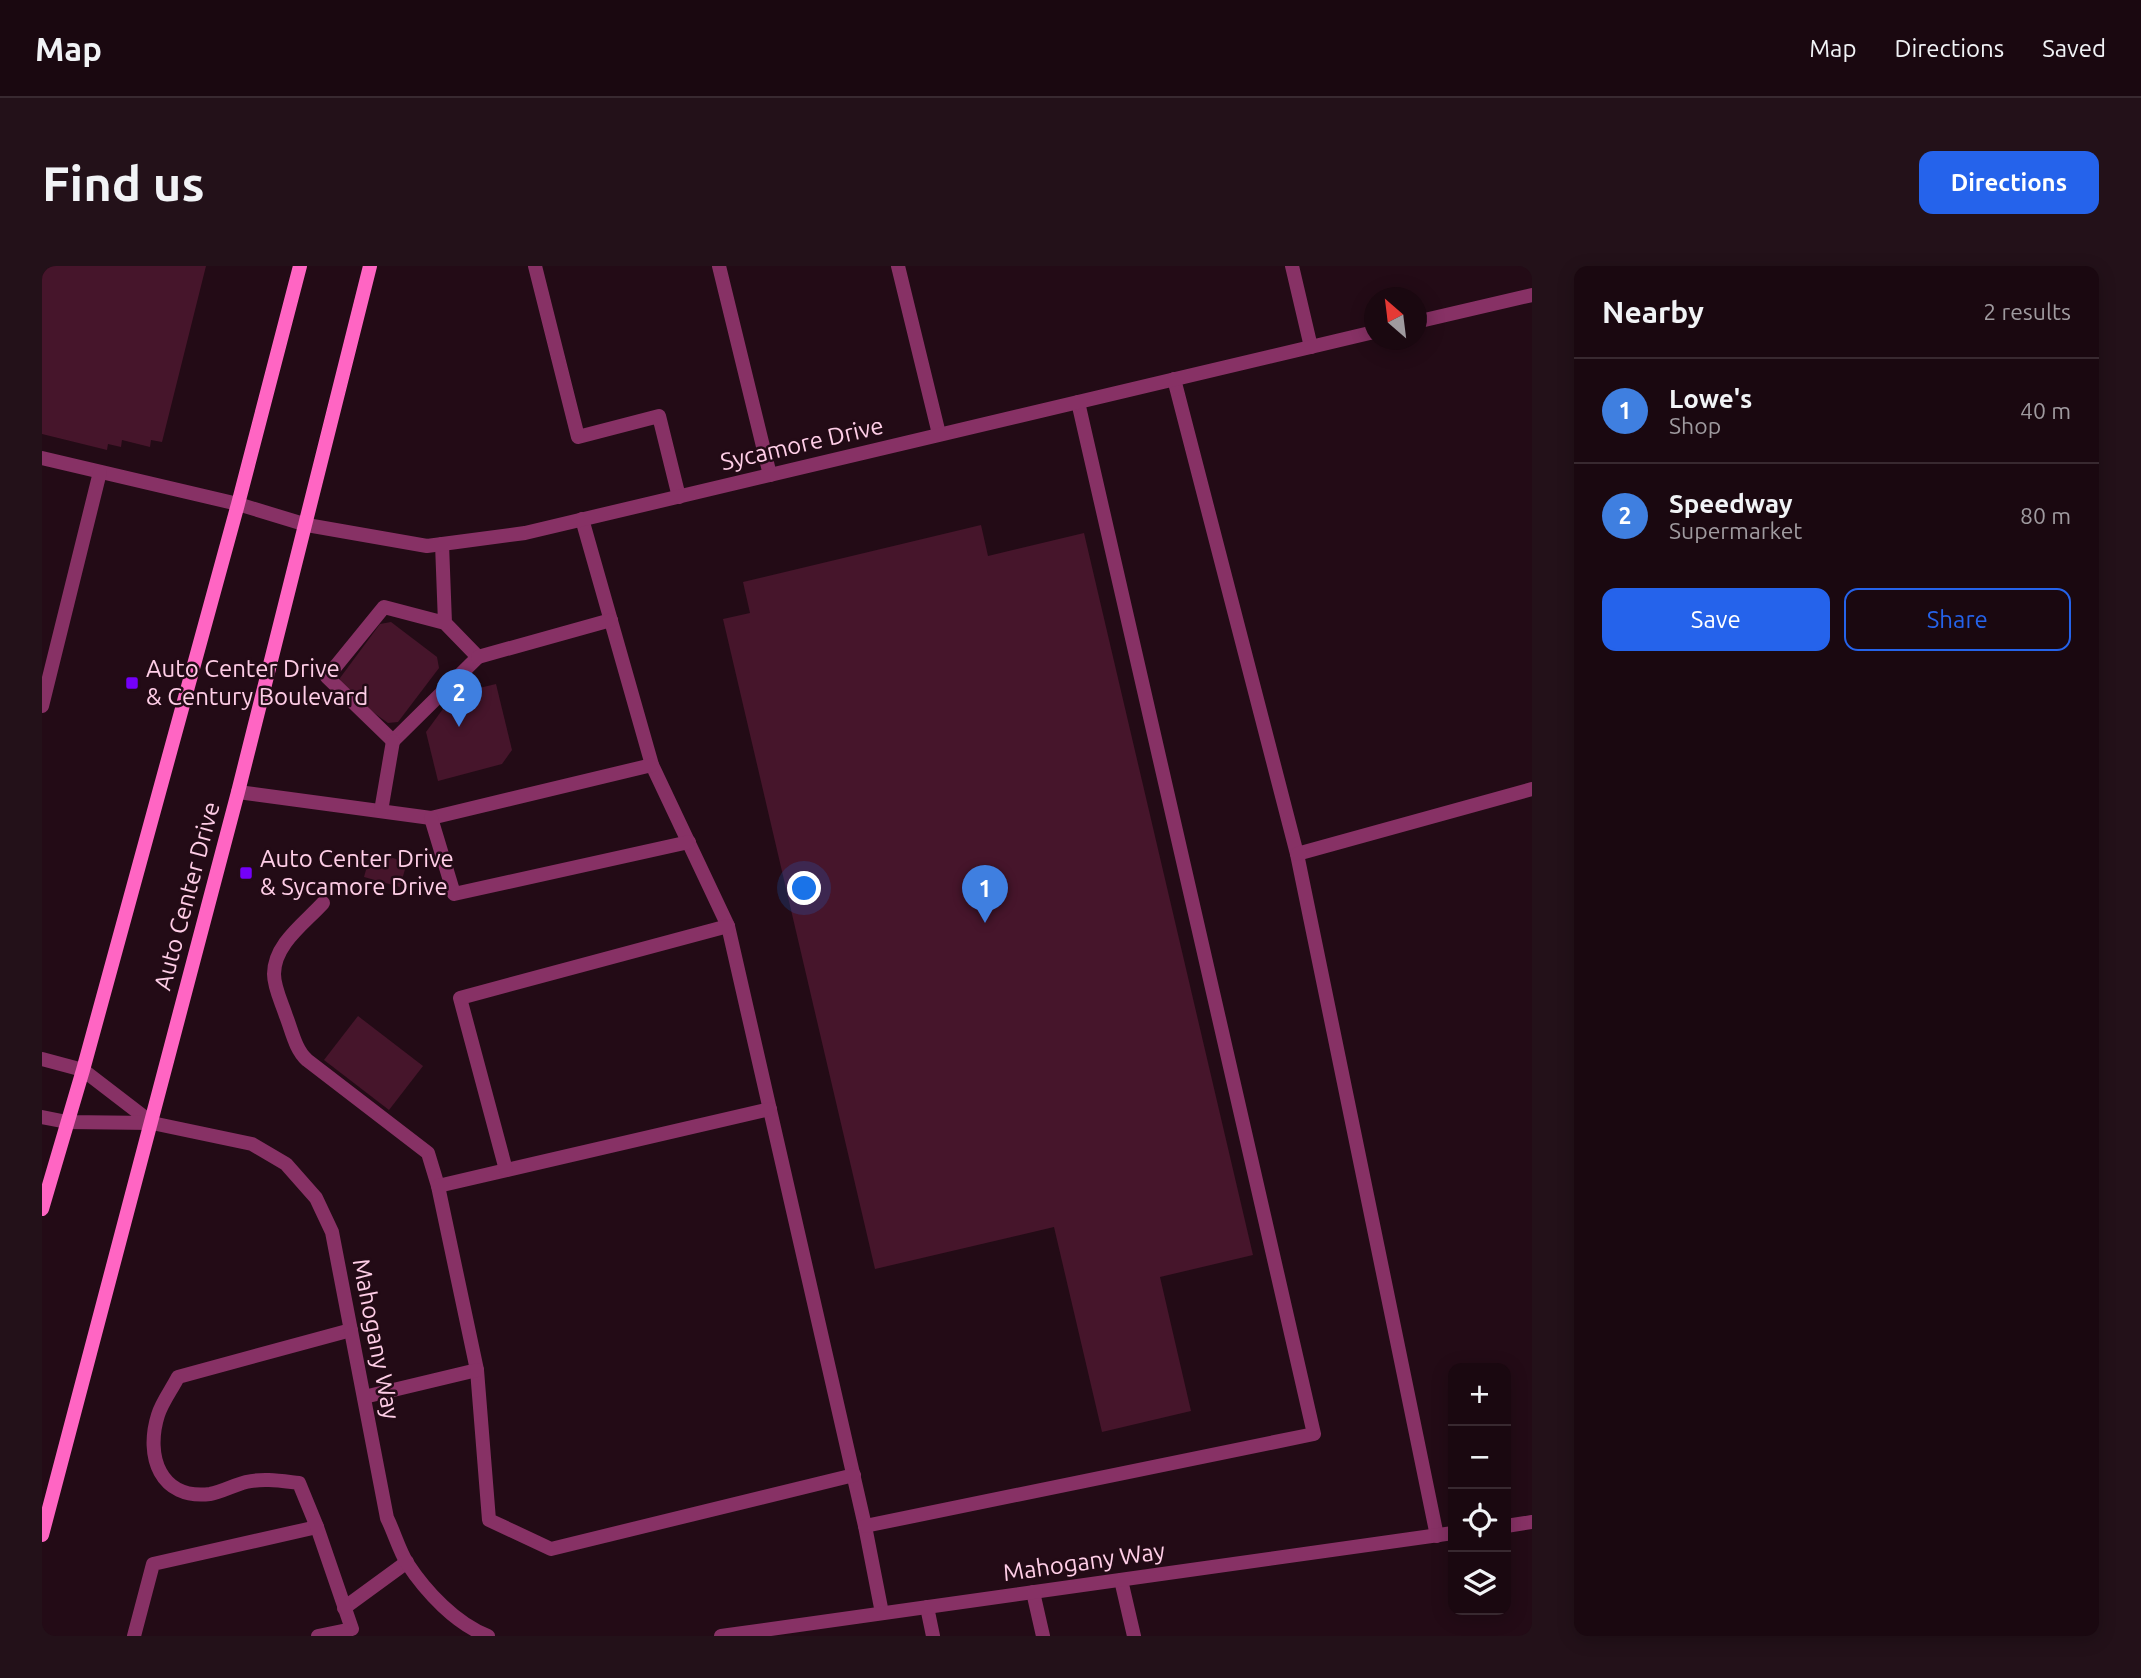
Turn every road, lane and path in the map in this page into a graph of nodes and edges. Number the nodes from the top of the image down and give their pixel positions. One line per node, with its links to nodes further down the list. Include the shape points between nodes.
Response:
1 (300, 266): 18 (main road)
2 (370, 266): 20 (main road, Auto Center Drive)
3 (535, 266): 17 (street, via 578,437 659,416)
4 (719, 266): 16 (street)
5 (898, 266): 13 (street)
6 (1292, 266): 10 (street)
7 (1532, 295): 8 (street)
8 (1427, 319)
9 (1364, 334): 10 (street, Sycamore Drive)
10 (1311, 347): 11 (street, Sycamore Drive)
11 (1174, 379): 12 (street, Sycamore Drive); 33 (street)
12 (1078, 402): 13 (street, Sycamore Drive); 51 (street, via 1314,1434)
13 (939, 435): 16 (street, Sycamore Drive)
14 (42, 458): 15 (street, Sycamore Drive)
15 (100, 472): 18 (street, Sycamore Drive); 25 (street)
16 (770, 475): 17 (street, Sycamore Drive)
17 (679, 497): 19 (street, Sycamore Drive)
18 (238, 504): 20 (street, Sycamore Drive); 37 (main road)
19 (583, 519): 21 (street, Sycamore Drive, via 526,533); 22 (street)
20 (307, 525): 21 (street, Sycamore Drive, via 427,546); 29 (main road, Auto Center Drive)
21 (442, 544): 23 (street)
22 (611, 620): 24 (street); 27 (street)
23 (445, 622): 24 (street); 26 (street, via 384,607 327,677)
24 (478, 657): 26 (street)
25 (42, 706)
26 (393, 741): 30 (street)
27 (652, 765): 31 (street); 32 (street)
28 (1532, 789): 33 (street)
29 (238, 792): 30 (street); 41 (main road, Auto Center Drive)
30 (381, 811): 31 (street)
31 (431, 818): 32 (street, via 454,894)
32 (689, 842): 35 (street)
33 (1297, 855): 55 (street)
34 (323, 902): 43 (street, via 276,957 276,988 296,1044 307,1060 428,1153)
35 (729, 926): 38 (street); 42 (street, via 460,998)
36 (42, 1059): 37 (street)
37 (83, 1070): 40 (main road); 41 (street)
38 (770, 1109): 42 (street); 48 (street)
39 (42, 1117): 40 (street)
40 (66, 1122): 41 (street); 44 (main road)
41 (152, 1123): 45 (street, Mahogany Way, via 252,1144 286,1164 316,1198 332,1232); 54 (main road, Auto Center Drive)
42 (506, 1170): 43 (street)
43 (438, 1186): 46 (street)
44 (42, 1209)
45 (351, 1330): 47 (street, Mahogany Way); 52 (street, via 178,1377 158,1414 153,1452 162,1477 178,1491 210,1494 273,1479 299,1483)
46 (477, 1370): 47 (street); 48 (street, via 489,1520 551,1549)
47 (364, 1397): 56 (street, Mahogany Way, via 387,1518)
48 (854, 1475): 51 (street)
49 (1532, 1522): 50 (street)
50 (1511, 1525)
51 (865, 1526): 61 (street)
52 (317, 1527): 60 (street); 63 (street, via 153,1564)
53 (1448, 1534): 55 (street, Mahogany Way)
54 (42, 1535)
55 (1437, 1535): 57 (street, Mahogany Way)
56 (407, 1562): 60 (street); 62 (street, Mahogany Way)
57 (1121, 1580): 58 (street, Mahogany Way); 69 (street)
58 (1034, 1592): 59 (street, Mahogany Way); 68 (street)
59 (926, 1606): 61 (street, Mahogany Way); 67 (street)
60 (344, 1608): 64 (street, via 352,1629)
61 (882, 1613): 66 (street, Mahogany Way)
62 (465, 1632): 65 (street, Mahogany Way)
63 (134, 1636)
64 (318, 1636)
65 (488, 1636)
66 (721, 1636)
67 (933, 1636)
68 (1043, 1636)
69 (1134, 1636)

